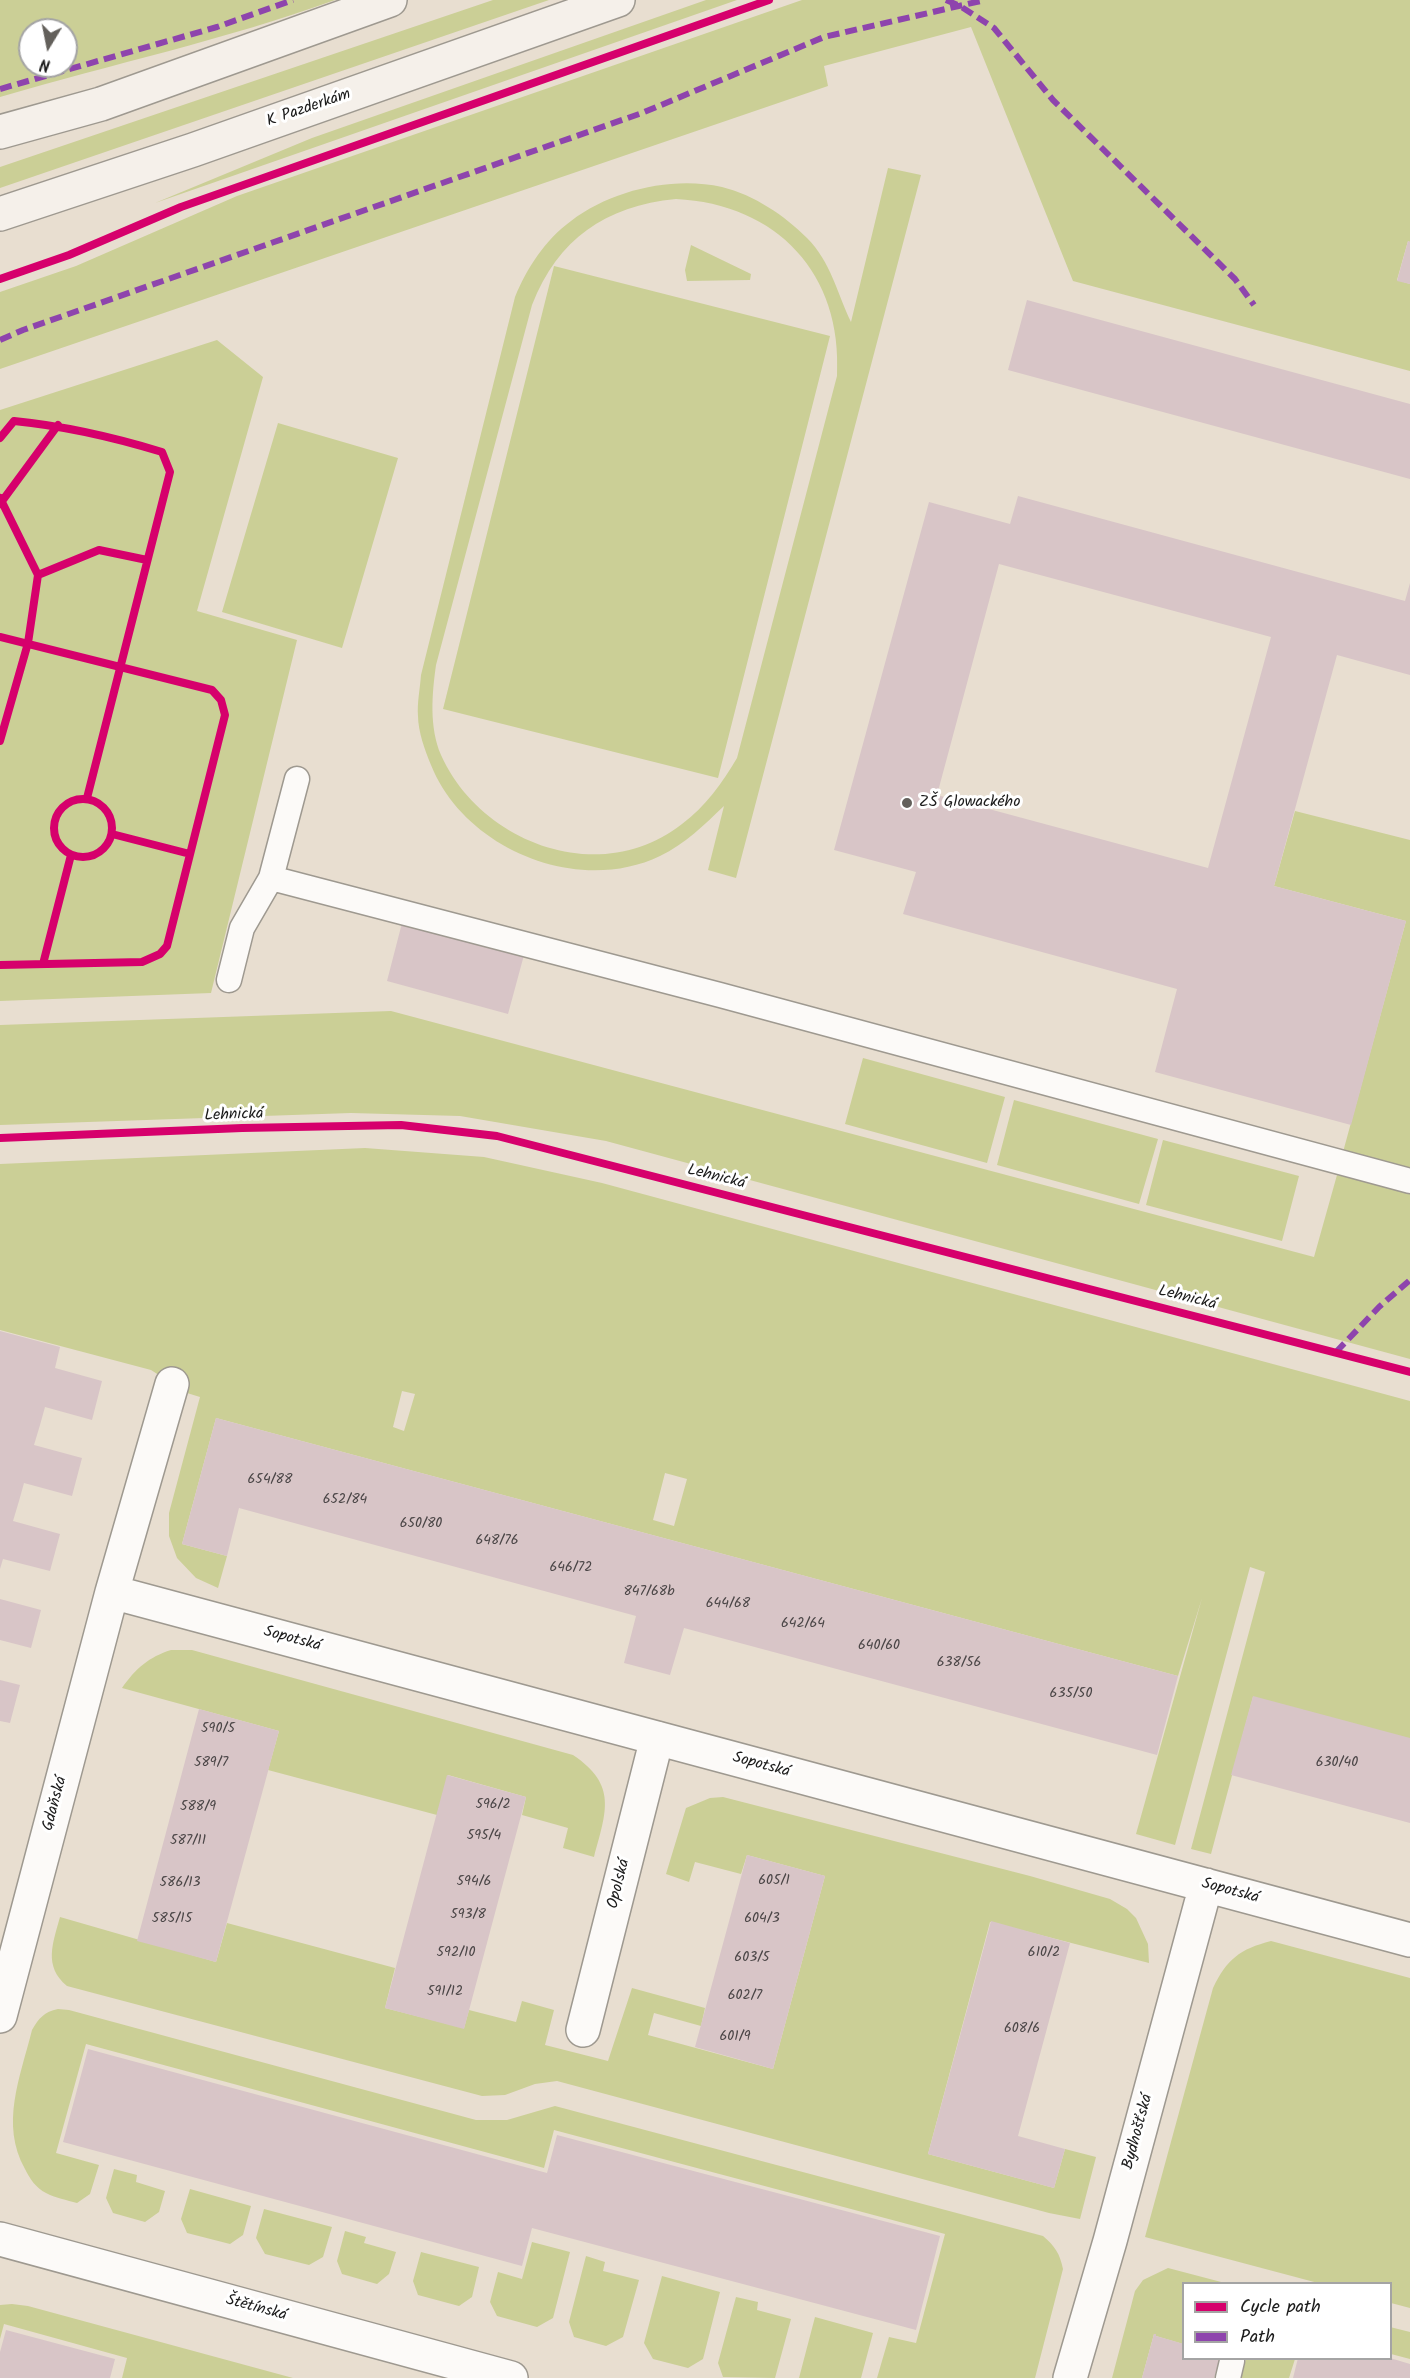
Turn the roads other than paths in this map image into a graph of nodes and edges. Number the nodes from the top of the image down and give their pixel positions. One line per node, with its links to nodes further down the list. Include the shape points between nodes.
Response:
1 (390, 0): 3 (main road, via 101,104)
2 (618, 0): 4 (main road, K Pazderkám)
3 (0, 132)
4 (0, 214)
5 (297, 778): 6 (lane)
6 (271, 878): 7 (lane, via 242,928); 8 (lane)
7 (229, 980)
8 (1410, 1181)
9 (172, 1384): 10 (street, Gdaňská)
10 (112, 1592): 11 (street, Sopotská); 14 (street, Gdaňská)
11 (657, 1738): 12 (street, Sopotská); 15 (street, Opolská)
12 (1206, 1885): 13 (street, Sopotská); 18 (street, Bydhošťská)
13 (1410, 1940)
14 (0, 2016)
15 (583, 2030)
16 (0, 2239): 17 (street, Štětínská)
17 (511, 2378)
18 (1070, 2378)

